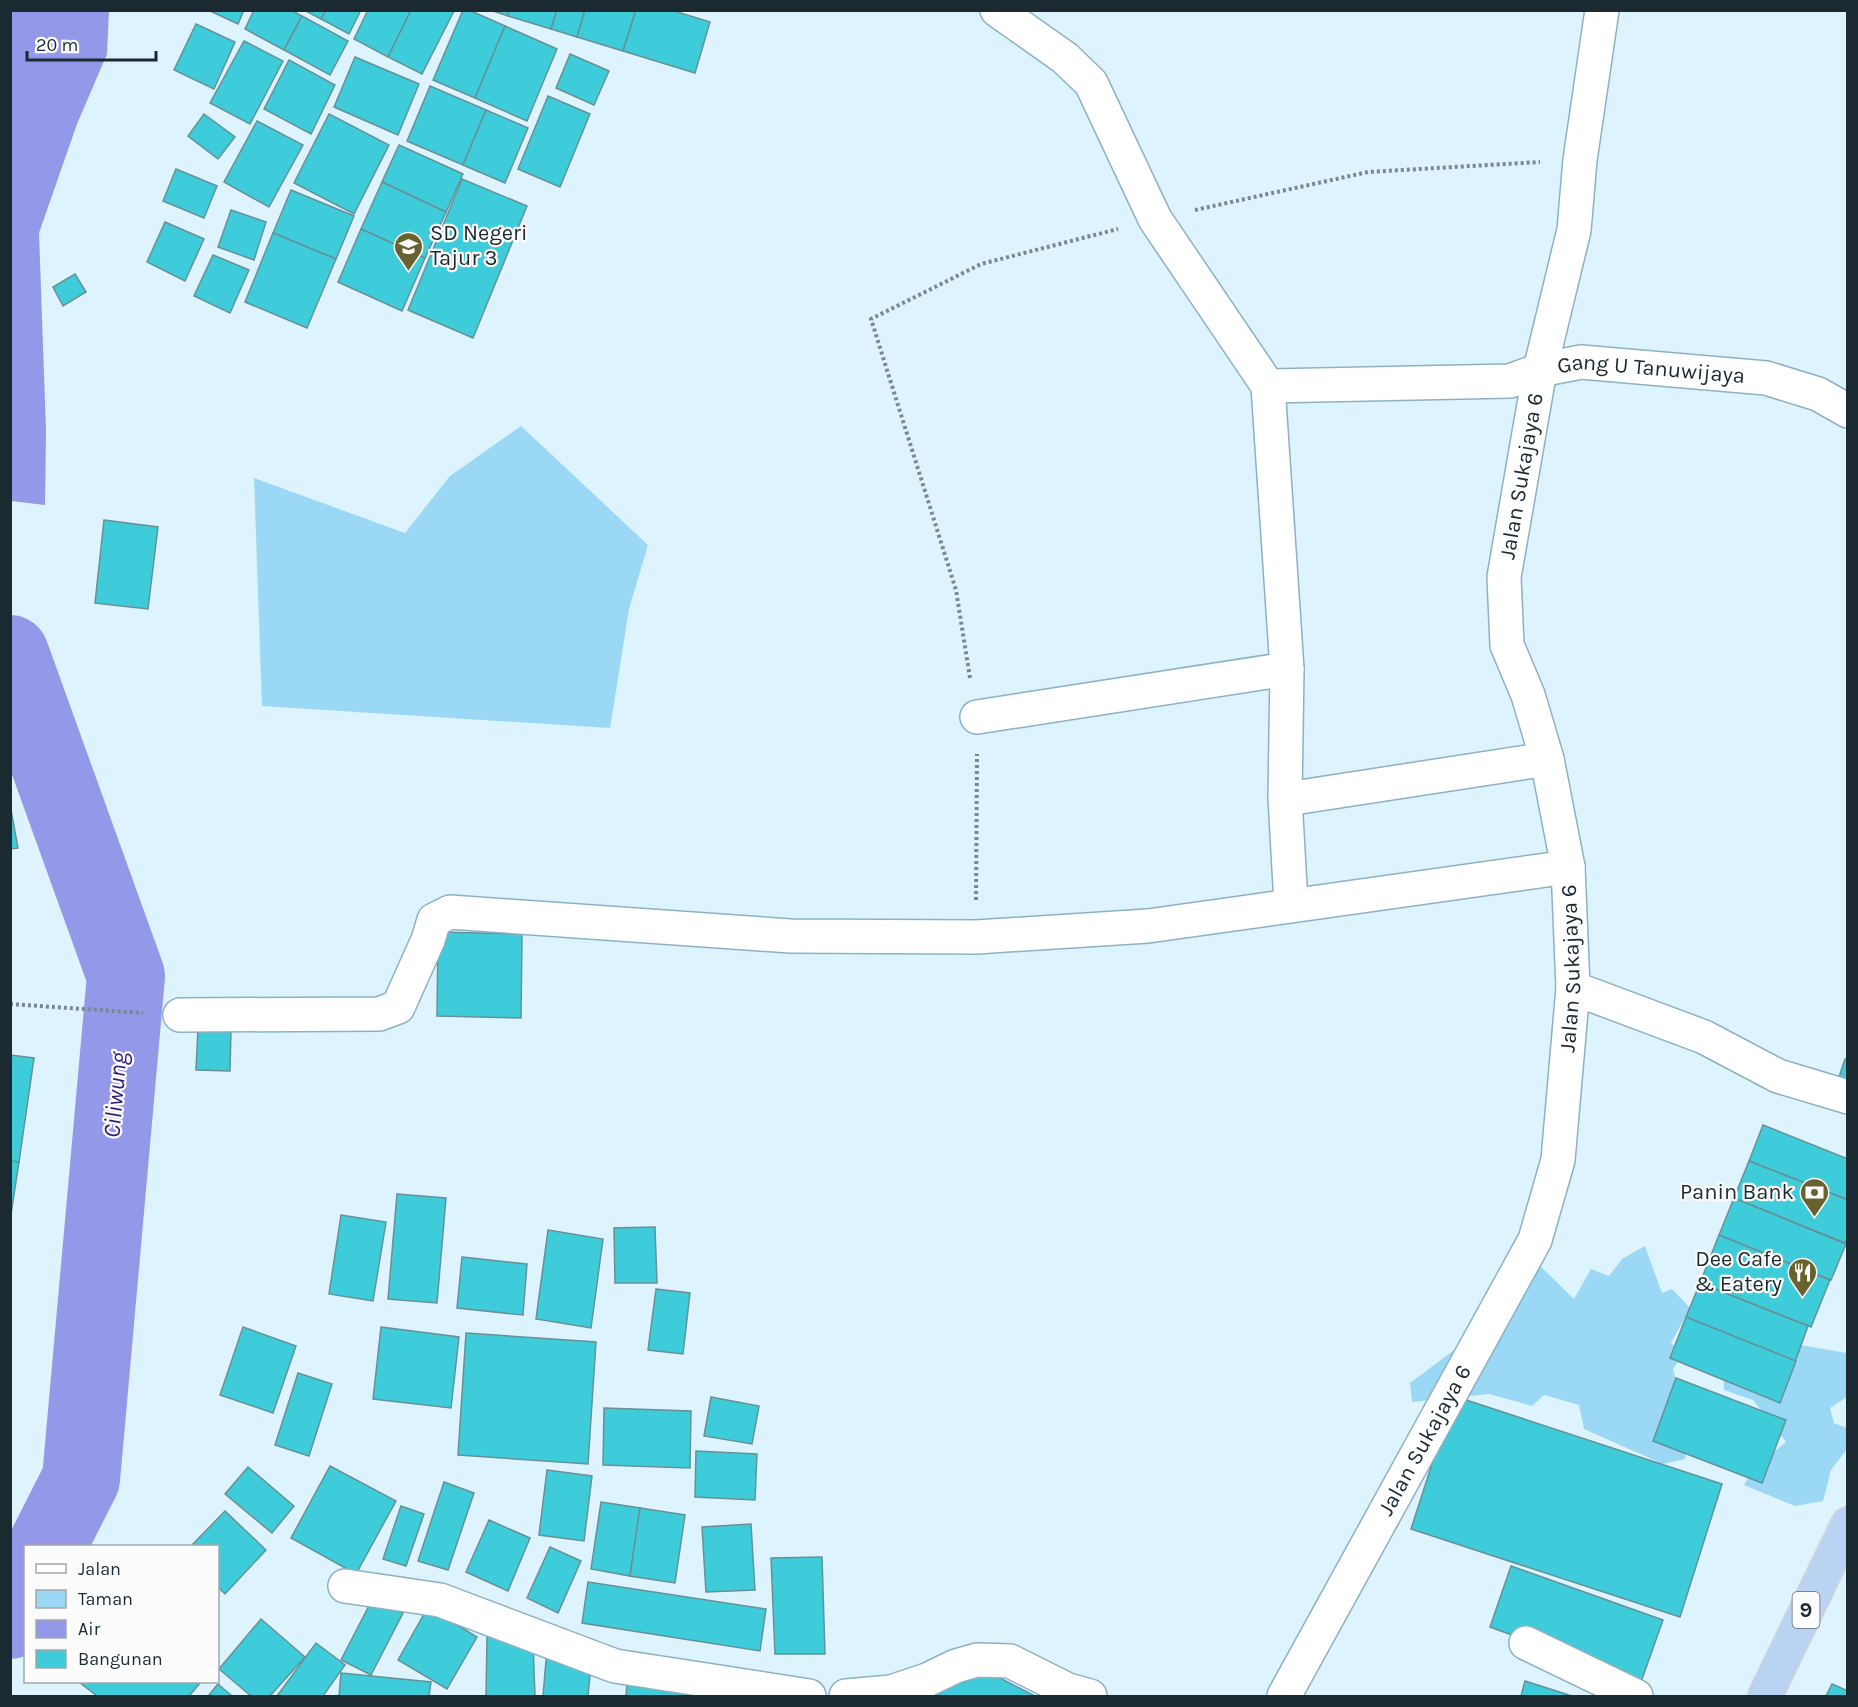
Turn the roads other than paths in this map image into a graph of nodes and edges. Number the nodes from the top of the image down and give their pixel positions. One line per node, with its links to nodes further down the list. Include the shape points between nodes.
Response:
1 (997, 10): 4 (street, via 1065,58 1091,82 1155,219)
2 (1602, 10): 3 (street, Jalan Sukajaya 6, via 1574,230)
3 (1540, 370): 4 (street, Gang U Tanuwijaya, via 1510,381); 5 (street, Gang U Tanuwijaya, via 1581,362 1766,378 1818,394); 8 (street, Jalan Sukajaya 6, via 1504,577 1503,606 1507,645 1528,695)
4 (1268, 386): 6 (street)
5 (1848, 411)
6 (1287, 669): 7 (street); 11 (street, via 1285,798)
7 (977, 717)
8 (1547, 759): 9 (street); 10 (street, Jalan Sukajaya 6)
9 (1300, 797)
10 (1568, 867): 11 (street); 12 (street, Jalan Sukajaya 6)
11 (1291, 904): 13 (street, via 1148,926 976,937 790,936 450,912 434,920 398,1007 389,1011)
12 (1573, 988): 14 (street, via 1704,1037 1778,1076); 21 (street, Jalan Sukajaya 6, via 1558,1160 1535,1240)
13 (180, 1015)
14 (1848, 1097)
15 (1848, 1524): 23 (highway, 9)
16 (345, 1586): 18 (street, via 440,1600 615,1666)
17 (1526, 1643): 22 (street)
18 (809, 1696)
19 (846, 1696): 20 (street, via 891,1692 977,1660 1010,1661 1068,1690)
20 (1090, 1696)
21 (1284, 1696)
22 (1636, 1696)
23 (1765, 1696)

